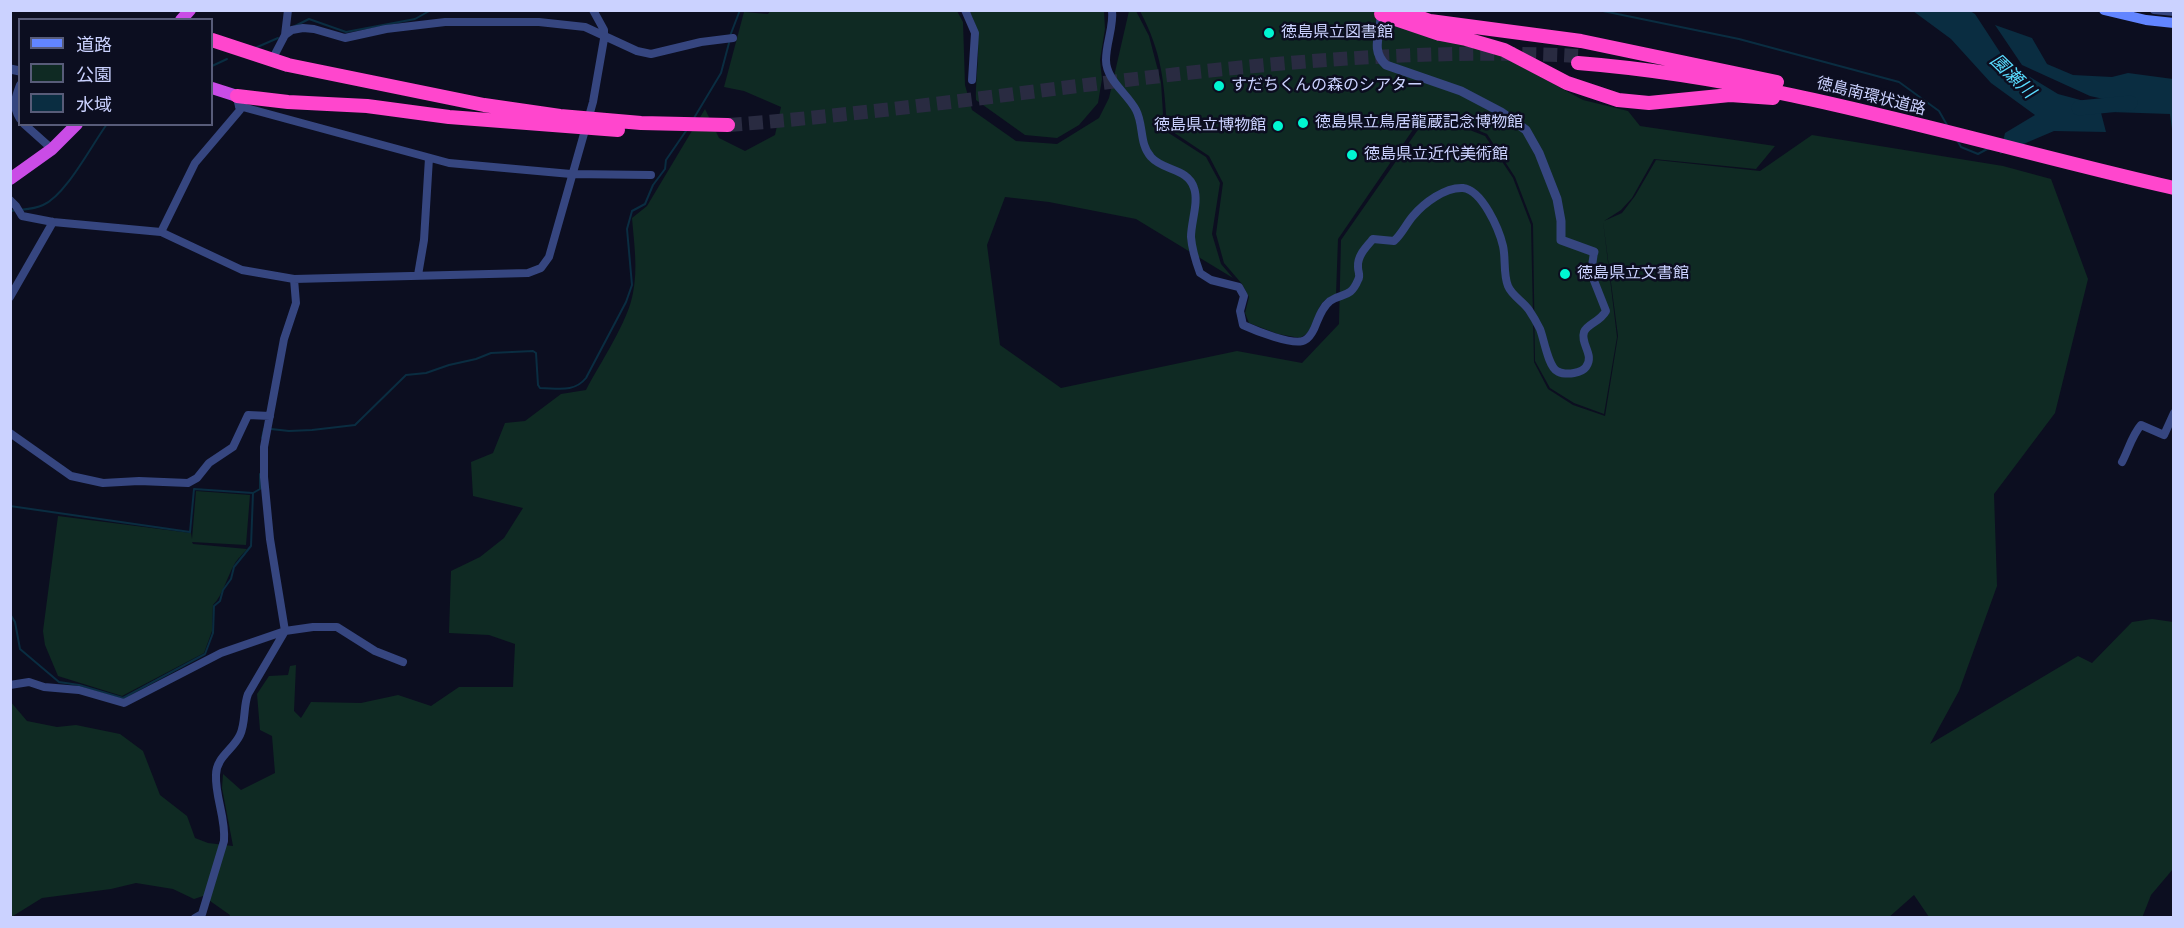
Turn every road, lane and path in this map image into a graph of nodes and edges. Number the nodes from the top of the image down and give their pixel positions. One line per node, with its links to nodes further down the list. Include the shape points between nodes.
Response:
1 (288, 10): 12 (street)
2 (592, 10): 11 (street)
3 (965, 10): 16 (street, via 975,33)
4 (1112, 10): 39 (street, via 1106,62 1109,74 1136,109 1150,156 1190,179 1195,190 1191,238 1200,273 1239,287 1244,296 1240,312 1243,325 1283,339 1305,341 1330,301 1350,294 1360,277 1358,264 1362,252 1373,239 1394,241 1427,203 1445,192 1463,188 1477,194 1496,228 1503,246 1509,290 1527,307 1539,328 1552,367 1567,374 1580,372 1589,360 1584,331 1606,311 1592,273)
5 (1399, 10): 19 (highway, via 1430,21 1581,41)
6 (2104, 10): 10 (main road)
7 (2154, 10): 9 (street)
8 (1381, 12): 21 (highway, via 1440,34 1504,50 1567,83 1618,100 1649,104 1740,95); 39 (street, via 1377,34 1381,60 1461,91 1526,130 1557,199 1561,240)
9 (2174, 12)
10 (2174, 23)
11 (604, 34): 12 (street, via 564,24 498,21 446,22 345,38 303,28); 13 (street, via 651,54); 30 (street, via 593,102)
12 (285, 35): 15 (street)
13 (733, 38)
14 (213, 40): 26 (highway, via 288,65 484,105)
15 (276, 52)
16 (972, 80)
17 (213, 88): 20 (highway)
18 (18, 90): 22 (street, via 14,100)
19 (1810, 90): 21 (highway, 徳島南環状道路, via 1694,69 1578,60 1722,80); 23 (highway, 徳島南環状道路)
20 (238, 101): 26 (highway, via 367,106 449,117); 29 (street); 38 (street, via 240,110 195,163)
21 (1861, 111): 23 (highway, 徳島南環状道路)
22 (18, 115)
23 (1918, 122): 33 (highway, 徳島南環状道路)
24 (26, 126): 28 (street)
25 (75, 126): 28 (highway)
26 (641, 127): 27 (highway)
27 (728, 128)
28 (52, 149): 32 (highway)
29 (429, 158): 30 (street); 40 (street)
30 (571, 174): 31 (street); 40 (street, via 549,256 542,268 528,273)
31 (651, 175)
32 (10, 179)
33 (2152, 180): 34 (highway); 35 (highway)
34 (2174, 181)
35 (2174, 188)
36 (14, 203): 37 (street, via 20,214)
37 (53, 222): 38 (street); 42 (street)
38 (161, 232): 41 (street, via 242,270)
39 (1594, 252)
40 (418, 275): 41 (street)
41 (294, 279): 44 (street, via 296,303 284,339)
42 (10, 297)
43 (2174, 413): 46 (street, via 2164,435 2141,425)
44 (270, 416): 45 (street, via 248,415 233,447 208,463 188,483 92,482 71,476); 47 (street, via 264,477)
45 (10, 433)
46 (2122, 462)
47 (285, 631): 48 (street, via 337,627 375,651); 49 (street, via 221,653 124,703 29,682); 50 (street, via 248,694 243,729 217,767 224,841 202,914)
48 (403, 662)
49 (10, 686)
50 (195, 918)

